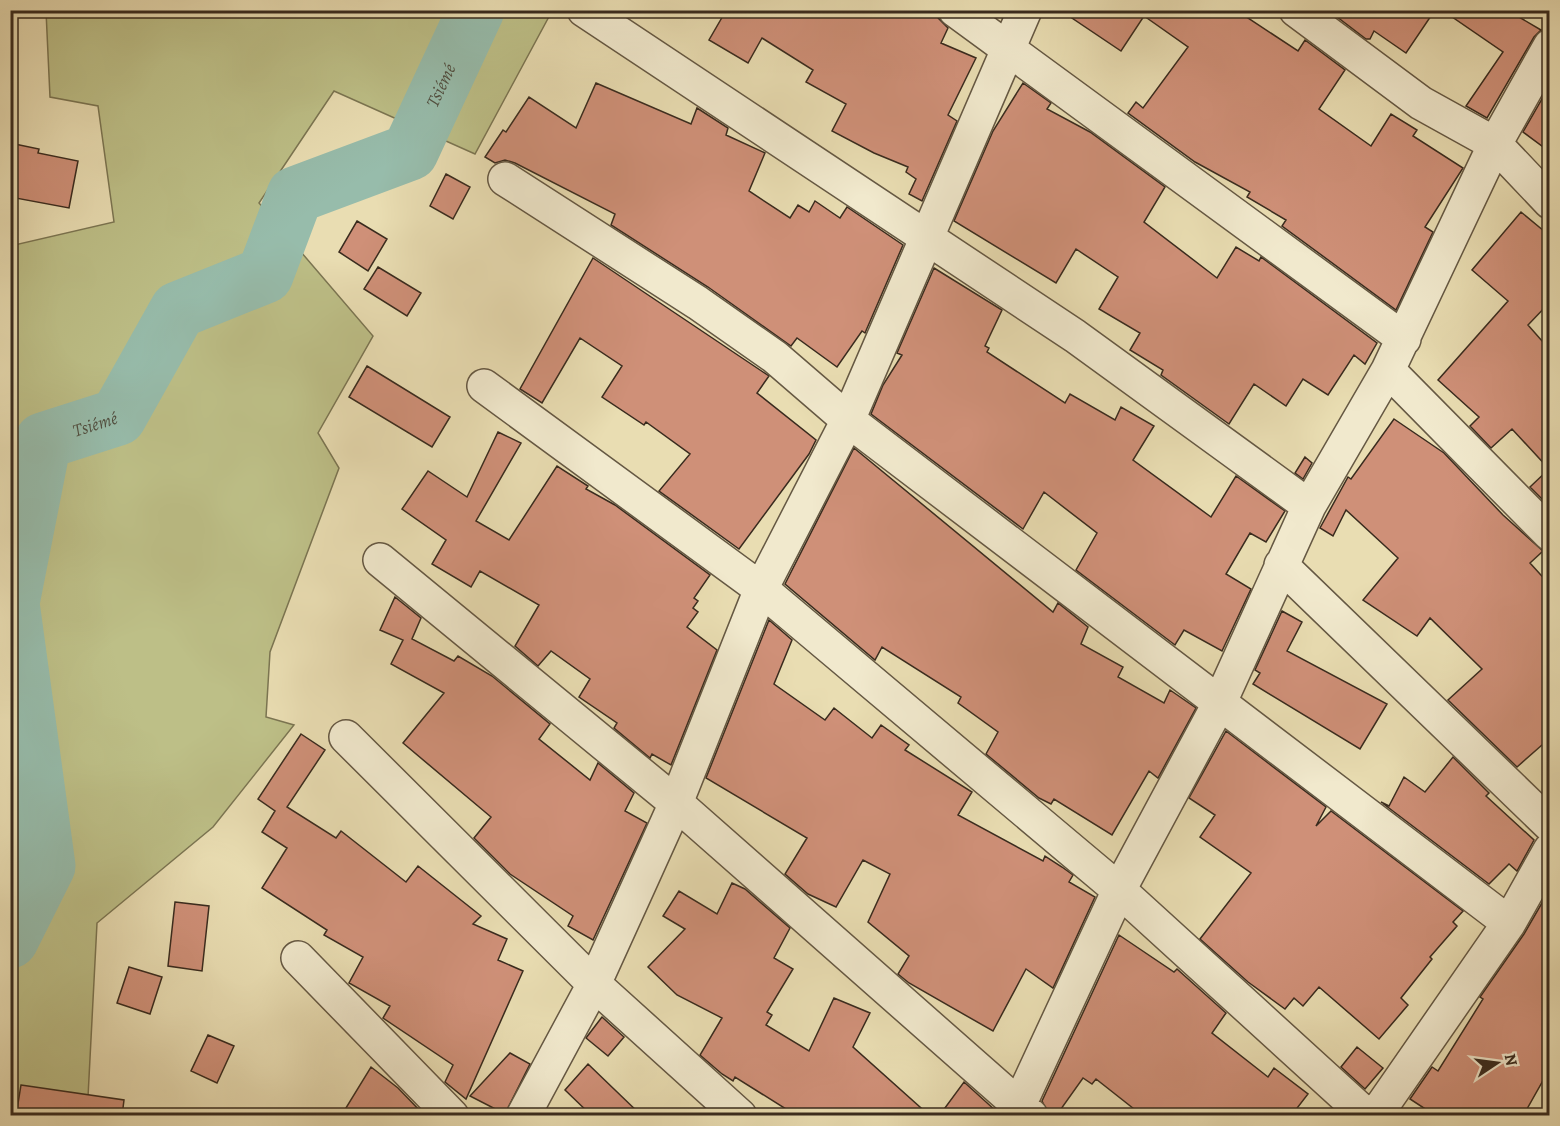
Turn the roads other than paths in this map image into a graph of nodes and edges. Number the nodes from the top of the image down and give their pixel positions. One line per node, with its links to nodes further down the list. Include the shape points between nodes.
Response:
1 (584, 10): 10 (street)
2 (955, 10): 6 (street)
3 (1024, 10): 6 (street)
4 (1296, 10): 7 (street, via 1421,103)
5 (1550, 46): 7 (street)
6 (1007, 49): 10 (street); 11 (street)
7 (1495, 144): 9 (street); 11 (street)
8 (505, 179): 14 (street, via 775,357)
9 (1550, 202)
10 (925, 237): 14 (street); 15 (street, via 1075,336)
11 (1404, 339): 12 (street)
12 (1388, 370): 15 (street); 16 (street)
13 (484, 386): 19 (street)
14 (848, 420): 19 (street); 20 (street)
15 (1309, 506): 18 (street)
16 (1550, 534)
17 (380, 560): 22 (street)
18 (1281, 565): 20 (street); 23 (street)
19 (761, 589): 22 (street); 25 (street)
20 (1220, 702): 25 (street); 26 (street)
21 (346, 737): 28 (street)
22 (676, 803): 28 (street); 29 (street)
23 (1550, 825)
24 (1550, 850): 26 (street)
25 (1119, 890): 29 (street); 33 (street)
26 (1509, 923): 34 (street)
27 (298, 958): 30 (street)
28 (594, 984): 31 (street); 32 (street)
29 (1022, 1112)
30 (452, 1116)
31 (523, 1116)
32 (740, 1116)
33 (1366, 1116)
34 (1375, 1116)

